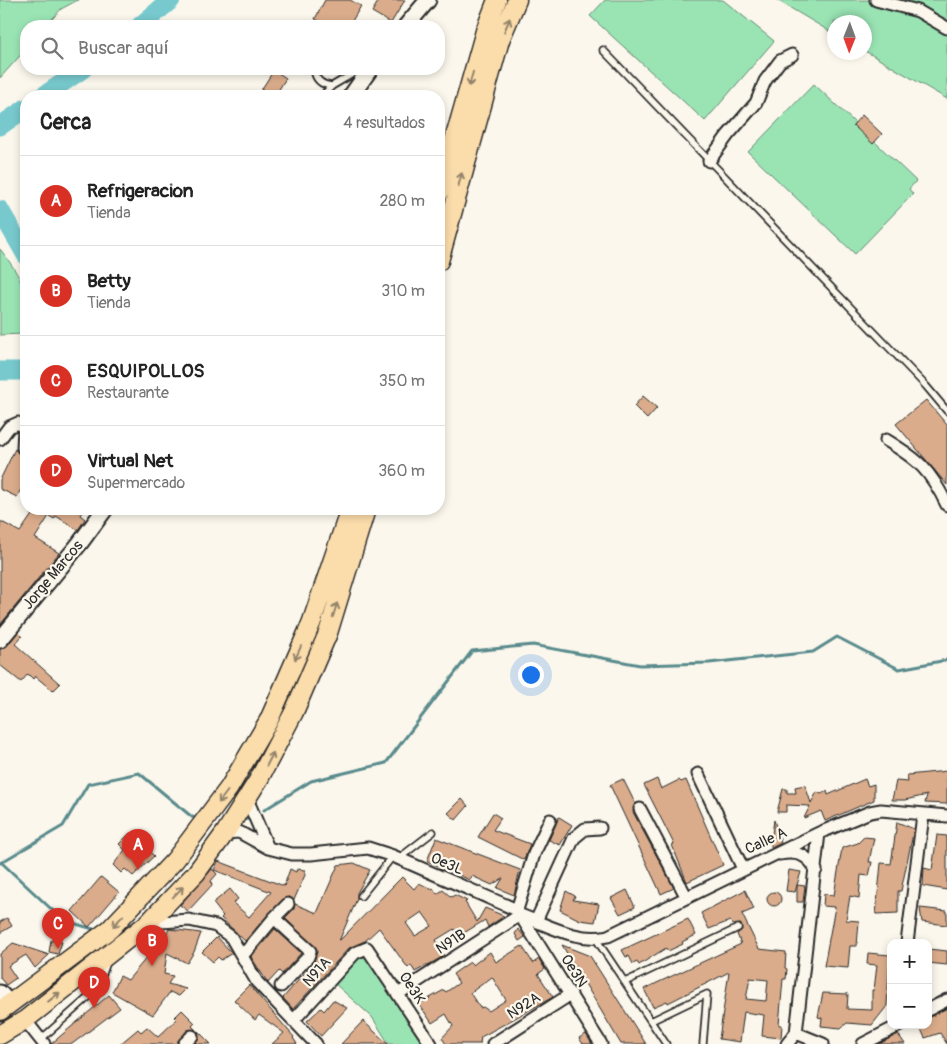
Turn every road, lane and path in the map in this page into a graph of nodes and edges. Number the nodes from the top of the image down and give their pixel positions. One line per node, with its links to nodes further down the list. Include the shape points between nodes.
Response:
1 (428, 0): 5 (main road)
2 (497, 0): 16 (main road, one-way to 16, via 485,31)
3 (517, 0): 17 (main road, one-way to 3, via 500,40)
4 (876, 0): 6 (street, via 918,11)
5 (411, 20)
6 (947, 28)
7 (603, 50): 15 (lane)
8 (792, 55): 15 (street, via 780,61 765,81 756,103)
9 (316, 75): 12 (lane, via 319,82)
10 (351, 75): 12 (lane)
11 (366, 75): 14 (main road)
12 (332, 86): 13 (lane)
13 (328, 90)
14 (354, 90)
15 (710, 161): 18 (lane)
16 (445, 172)
17 (445, 239)
18 (947, 411)
19 (20, 425): 20 (street, via 9,427)
20 (0, 440)
21 (886, 440): 22 (street, via 915,457)
22 (947, 505)
23 (101, 515): 26 (main road, Jorge Marcos)
24 (348, 515): 60 (main road, one-way to 60, via 307,633 269,720 229,788 175,860 110,929)
25 (364, 515): 28 (main road, one-way to 25, via 294,712 328,634)
26 (0, 640)
27 (698, 774): 40 (street)
28 (247, 799): 35 (main road); 37 (street)
29 (640, 809): 43 (street)
30 (923, 814): 31 (street, Calle A); 36 (street, Calle A, via 870,812); 51 (street)
31 (947, 816)
32 (550, 820): 45 (street, via 534,854)
33 (600, 828): 47 (street, via 585,830 574,838)
34 (433, 832): 39 (lane)
35 (225, 833): 37 (street, Oe3L, via 244,834); 48 (main road, one-way to 35, via 196,873)
36 (819, 833): 38 (street, Calle A); 41 (street)
37 (268, 848): 39 (street, Oe3L, via 292,854 368,848)
38 (773, 855): 40 (street, Calle A); 41 (street, via 804,855)
39 (396, 857): 42 (lane); 45 (street, Oe3L)
40 (743, 868): 43 (street, Calle A)
41 (816, 870): 66 (street)
42 (361, 896)
43 (686, 896): 50 (street, Calle A)
44 (288, 904): 46 (street)
45 (518, 913): 47 (street, Oe3L); 57 (street, N91B); 58 (street, Oe3N)
46 (274, 918): 54 (street); 56 (street, via 310,951)
47 (536, 921): 50 (street, Oe3L, via 575,936)
48 (148, 923): 53 (main road); 54 (street, via 188,920 216,926 231,937)
49 (738, 928): 55 (lane)
50 (602, 937): 55 (lane)
51 (908, 939)
52 (367, 948): 57 (street, Oe3K); 63 (street, N91A, via 355,953)
53 (110, 955): 62 (main road, one-way to 53); 68 (lane, via 98,987)
54 (242, 955): 63 (street, via 257,982)
55 (625, 982): 64 (lane)
56 (281, 986)
57 (398, 994): 70 (street, Oe3K)
58 (571, 994): 71 (street, N92A); 72 (street, Oe3N)
59 (947, 1000): 61 (street)
60 (3, 1003)
61 (932, 1008)
62 (25, 1020): 67 (main road); 68 (street)
63 (293, 1021): 69 (street)
64 (651, 1022): 73 (lane); 74 (lane, via 708,994)
65 (893, 1029): 77 (street)
66 (796, 1033): 75 (street); 76 (street)
67 (0, 1035)
68 (42, 1042)
69 (316, 1044)
70 (431, 1044)
71 (493, 1044)
72 (601, 1044)
73 (666, 1044)
74 (703, 1044)
75 (787, 1044)
76 (823, 1044)
77 (862, 1044)

